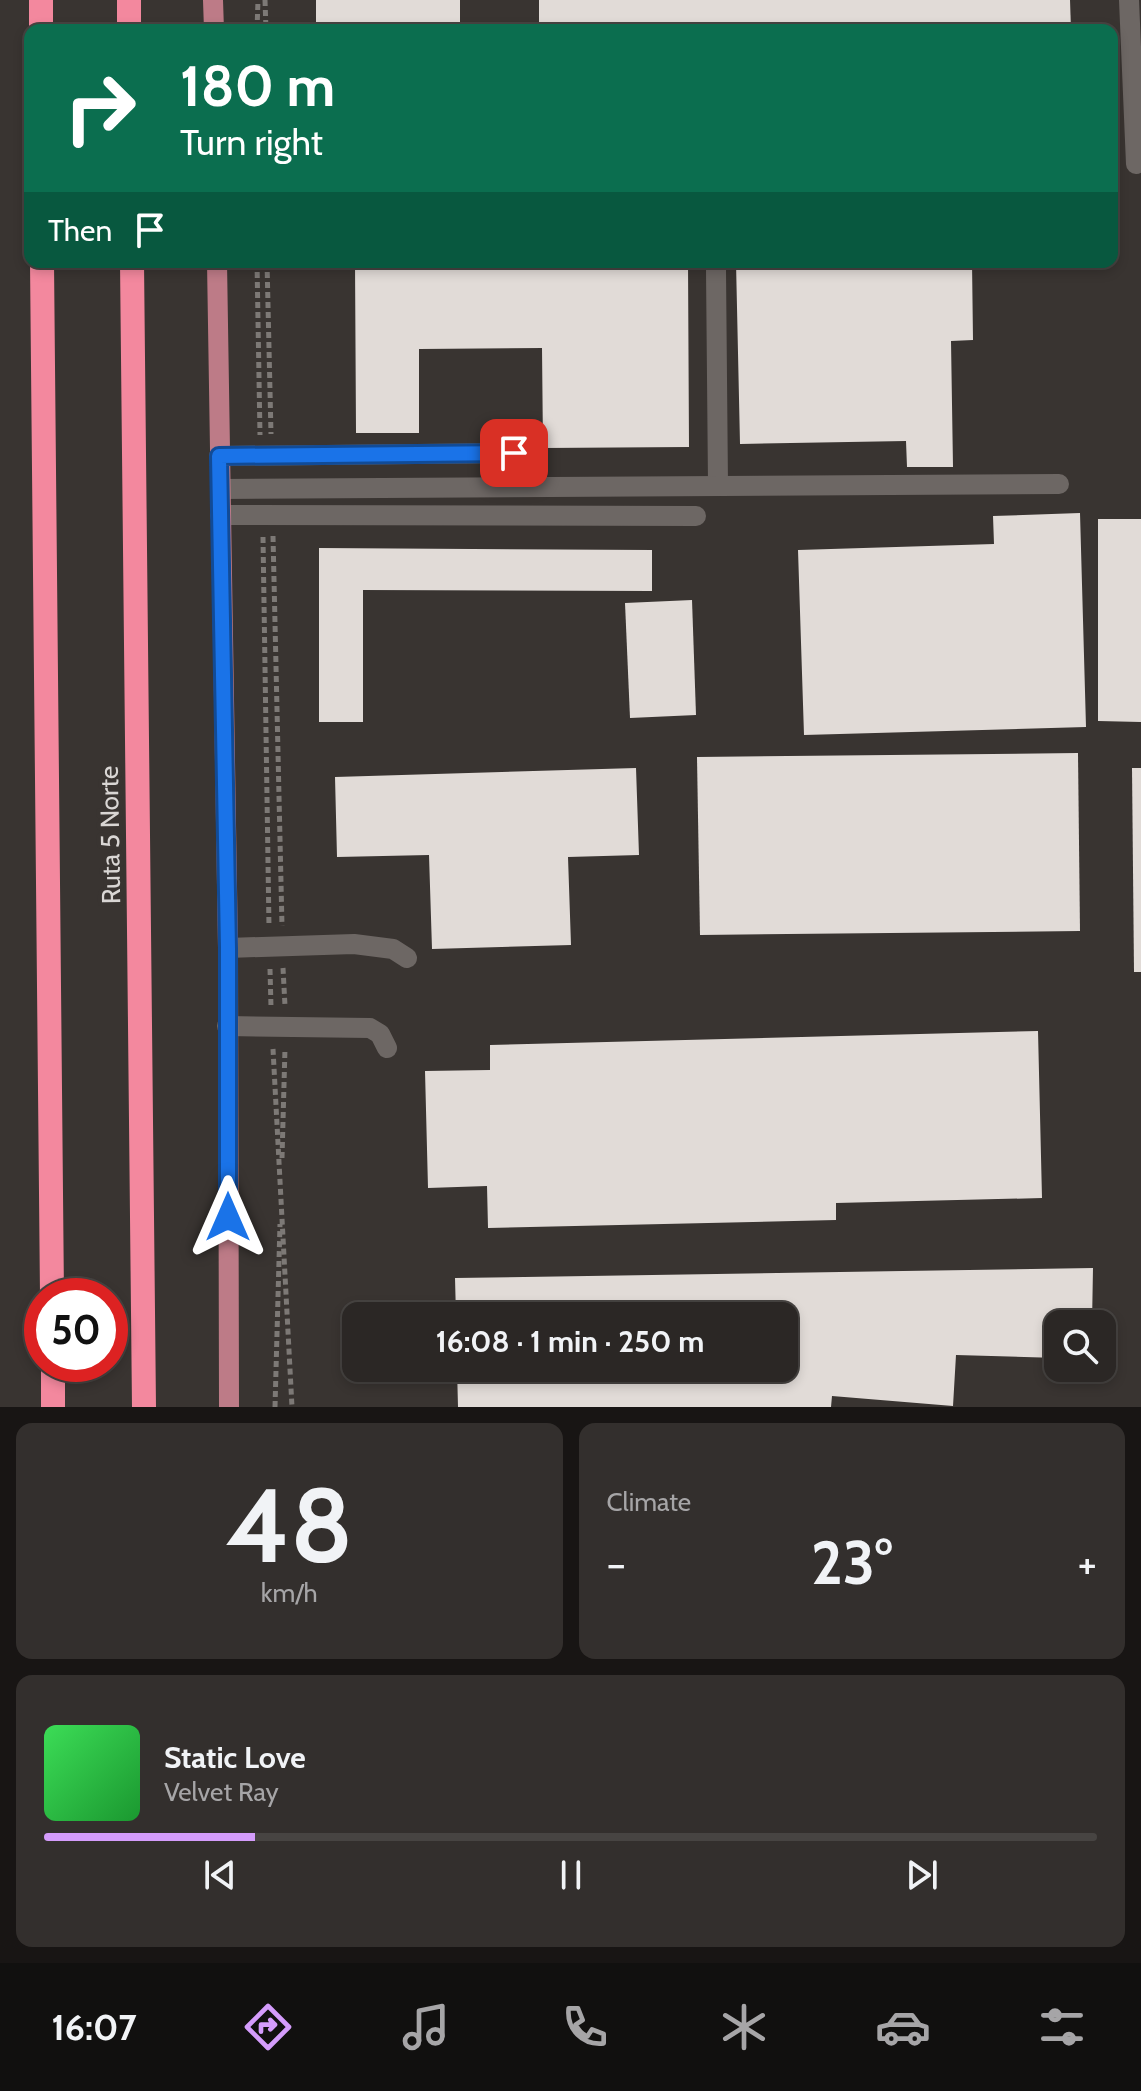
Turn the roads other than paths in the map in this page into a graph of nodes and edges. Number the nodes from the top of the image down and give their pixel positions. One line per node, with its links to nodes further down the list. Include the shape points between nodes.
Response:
1 (41, 0): 5 (highway)
2 (129, 0): 6 (highway)
3 (213, 0): 7 (main road)
4 (1129, 0): 8 (lane)
5 (41, 24)
6 (129, 24)
7 (214, 24)
8 (1136, 164)
9 (42, 268): 24 (highway)
10 (132, 268): 27 (highway, Ruta 5 Norte)
11 (217, 268): 14 (main road)
12 (716, 270): 16 (lane)
13 (514, 453): 14 (lane)
14 (219, 456): 17 (main road)
15 (1059, 484): 16 (lane)
16 (718, 485): 17 (lane)
17 (220, 489): 18 (main road)
18 (220, 515): 19 (lane); 20 (main road)
19 (696, 516)
20 (228, 948): 21 (lane, via 354,944 393,949); 22 (main road)
21 (407, 958)
22 (227, 1026): 23 (lane, via 370,1028); 28 (main road)
23 (387, 1048)
24 (52, 1278)
25 (53, 1382): 26 (highway)
26 (53, 1407)
27 (144, 1407)
28 (229, 1407)

